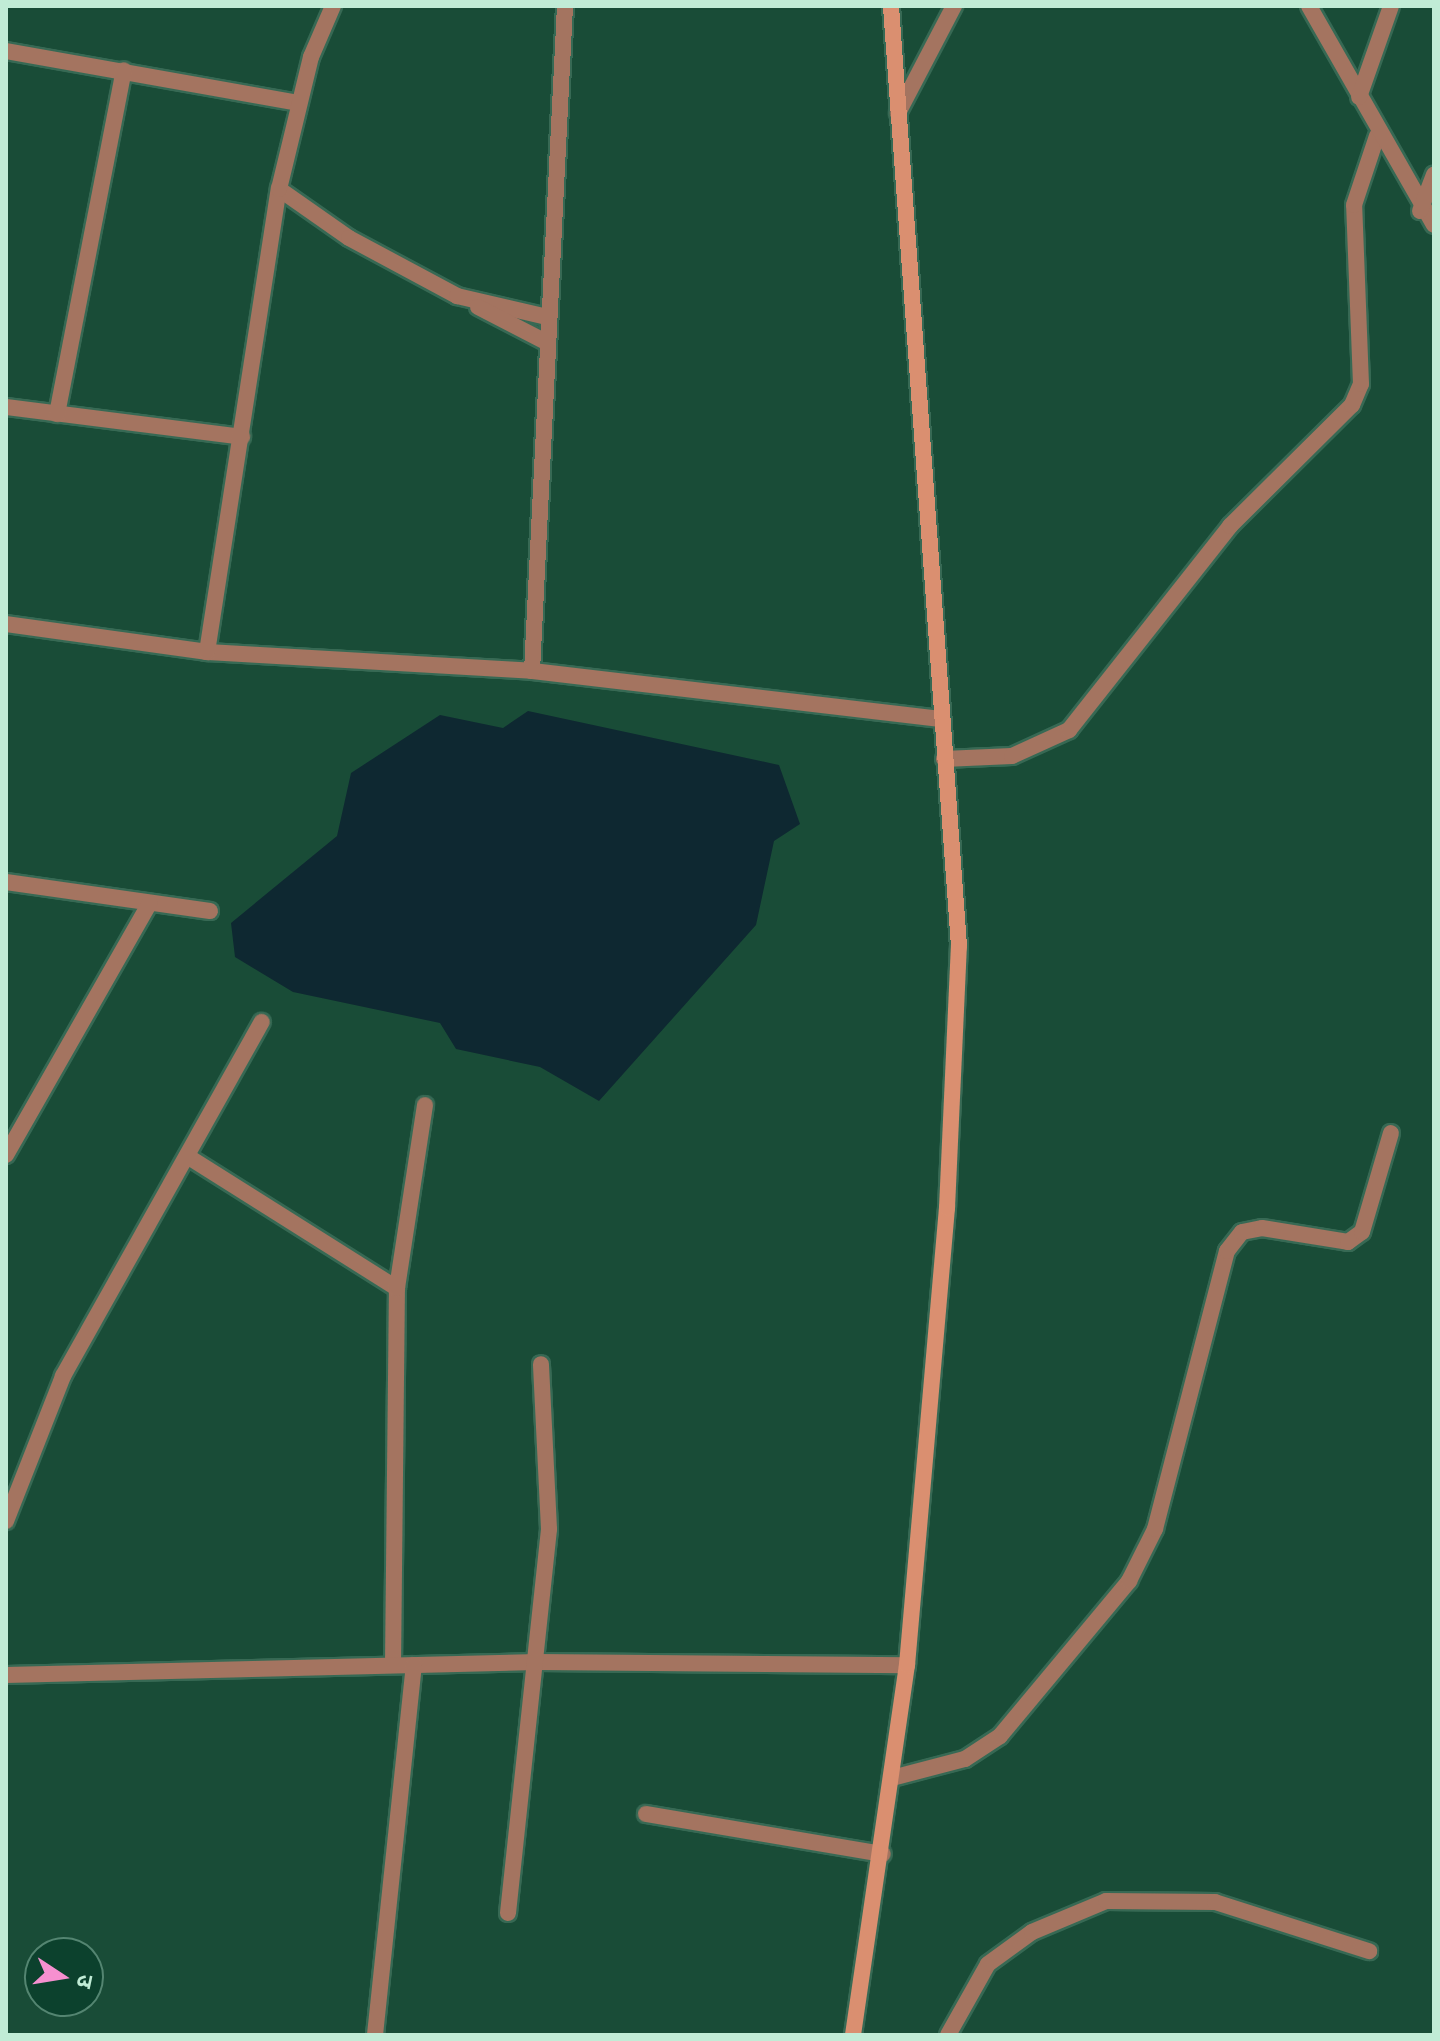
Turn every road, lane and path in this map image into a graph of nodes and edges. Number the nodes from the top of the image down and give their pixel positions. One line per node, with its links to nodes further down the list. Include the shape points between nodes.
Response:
1 (333, 6): 10 (street)
2 (565, 6): 18 (street)
3 (891, 6): 11 (street)
4 (954, 6): 11 (street)
5 (1309, 6): 9 (street)
6 (1391, 6): 9 (street)
7 (6, 51): 8 (street)
8 (124, 70): 10 (street); 21 (street)
9 (1359, 97): 12 (street)
10 (298, 103): 14 (street)
11 (898, 113): 26 (street)
12 (1377, 136): 15 (street); 27 (street, via 1354,205 1361,384 1352,405 1230,526 1069,730 1012,756)
13 (1434, 175): 15 (street)
14 (279, 189): 17 (street, via 349,238); 22 (street)
15 (1420, 211): 16 (street)
16 (1434, 225)
17 (457, 296): 18 (street); 19 (street)
18 (547, 317): 19 (street)
19 (544, 341): 25 (street)
20 (6, 407): 21 (street)
21 (57, 414): 22 (street)
22 (242, 437): 24 (street)
23 (6, 624): 24 (street)
24 (207, 652): 25 (street)
25 (532, 671): 26 (street)
26 (941, 719): 27 (street)
27 (944, 759): 42 (street, via 957,977 947,1208)
28 (6, 882): 29 (street)
29 (150, 903): 30 (street); 34 (street)
30 (210, 911)
31 (262, 1022): 35 (street)
32 (425, 1105): 36 (street)
33 (1391, 1133): 44 (street, via 1362,1232 1348,1242 1262,1228 1242,1232 1227,1251 1155,1529 1129,1581 1000,1736 965,1759)
34 (6, 1155)
35 (187, 1156): 36 (street); 38 (street, via 63,1376)
36 (397, 1288): 40 (street)
37 (541, 1364): 39 (street, via 549,1529)
38 (6, 1521)
39 (537, 1662): 41 (street); 42 (street); 47 (street)
40 (393, 1665): 41 (street); 43 (street)
41 (414, 1665): 49 (street)
42 (907, 1665): 44 (street)
43 (6, 1675)
44 (892, 1778): 46 (street)
45 (646, 1814): 46 (street)
46 (883, 1854): 50 (street)
47 (508, 1913)
48 (1369, 1951): 51 (street, via 1215,1902 1106,1901 1032,1932 988,1964)
49 (375, 2035)
50 (853, 2035)
51 (948, 2035)

